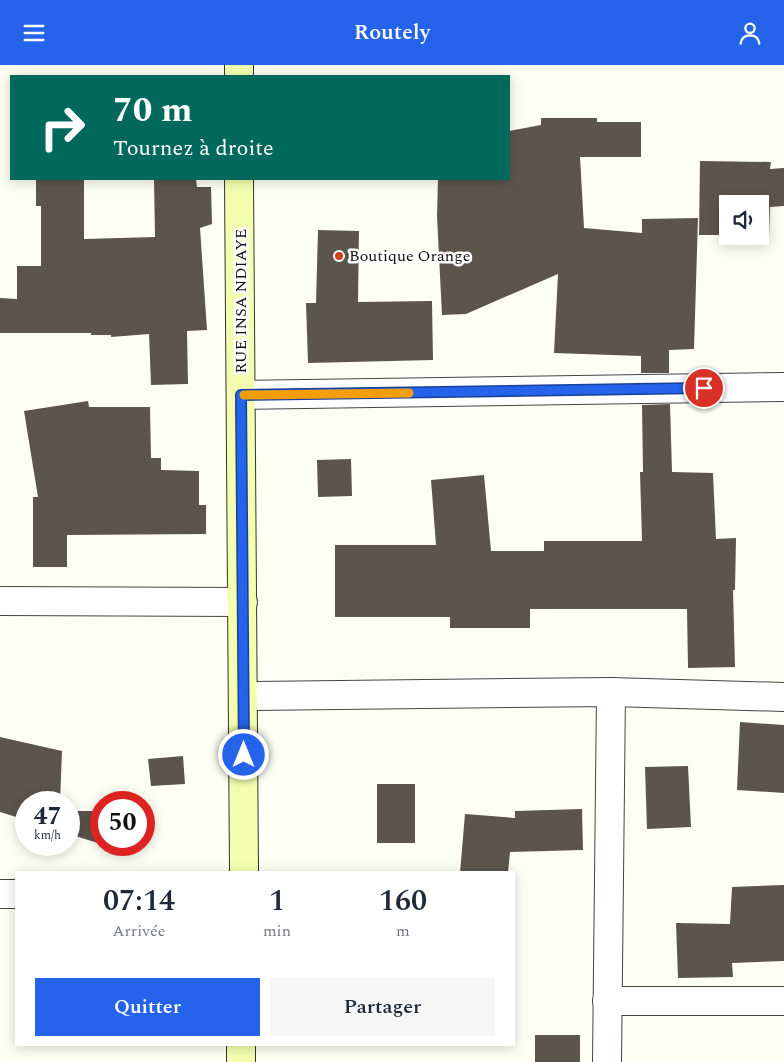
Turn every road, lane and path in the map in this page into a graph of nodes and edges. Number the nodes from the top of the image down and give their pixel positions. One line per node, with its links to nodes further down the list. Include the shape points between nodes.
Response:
1 (240, 180): 3 (main road, RUE INSA NDIAYE)
2 (784, 387): 3 (street)
3 (241, 395): 5 (main road, RUE INSA NDIAYE)
4 (0, 601): 5 (street)
5 (243, 602): 7 (main road, RUE INSA NDIAYE)
6 (611, 692): 7 (street); 8 (street); 12 (street)
7 (244, 696): 9 (main road, RUE INSA NDIAYE)
8 (784, 697)
9 (244, 871)
10 (0, 894): 11 (street)
11 (15, 894)
12 (607, 1001): 13 (street); 16 (street)
13 (784, 1001)
14 (241, 1046): 15 (main road)
15 (241, 1062)
16 (607, 1062)

